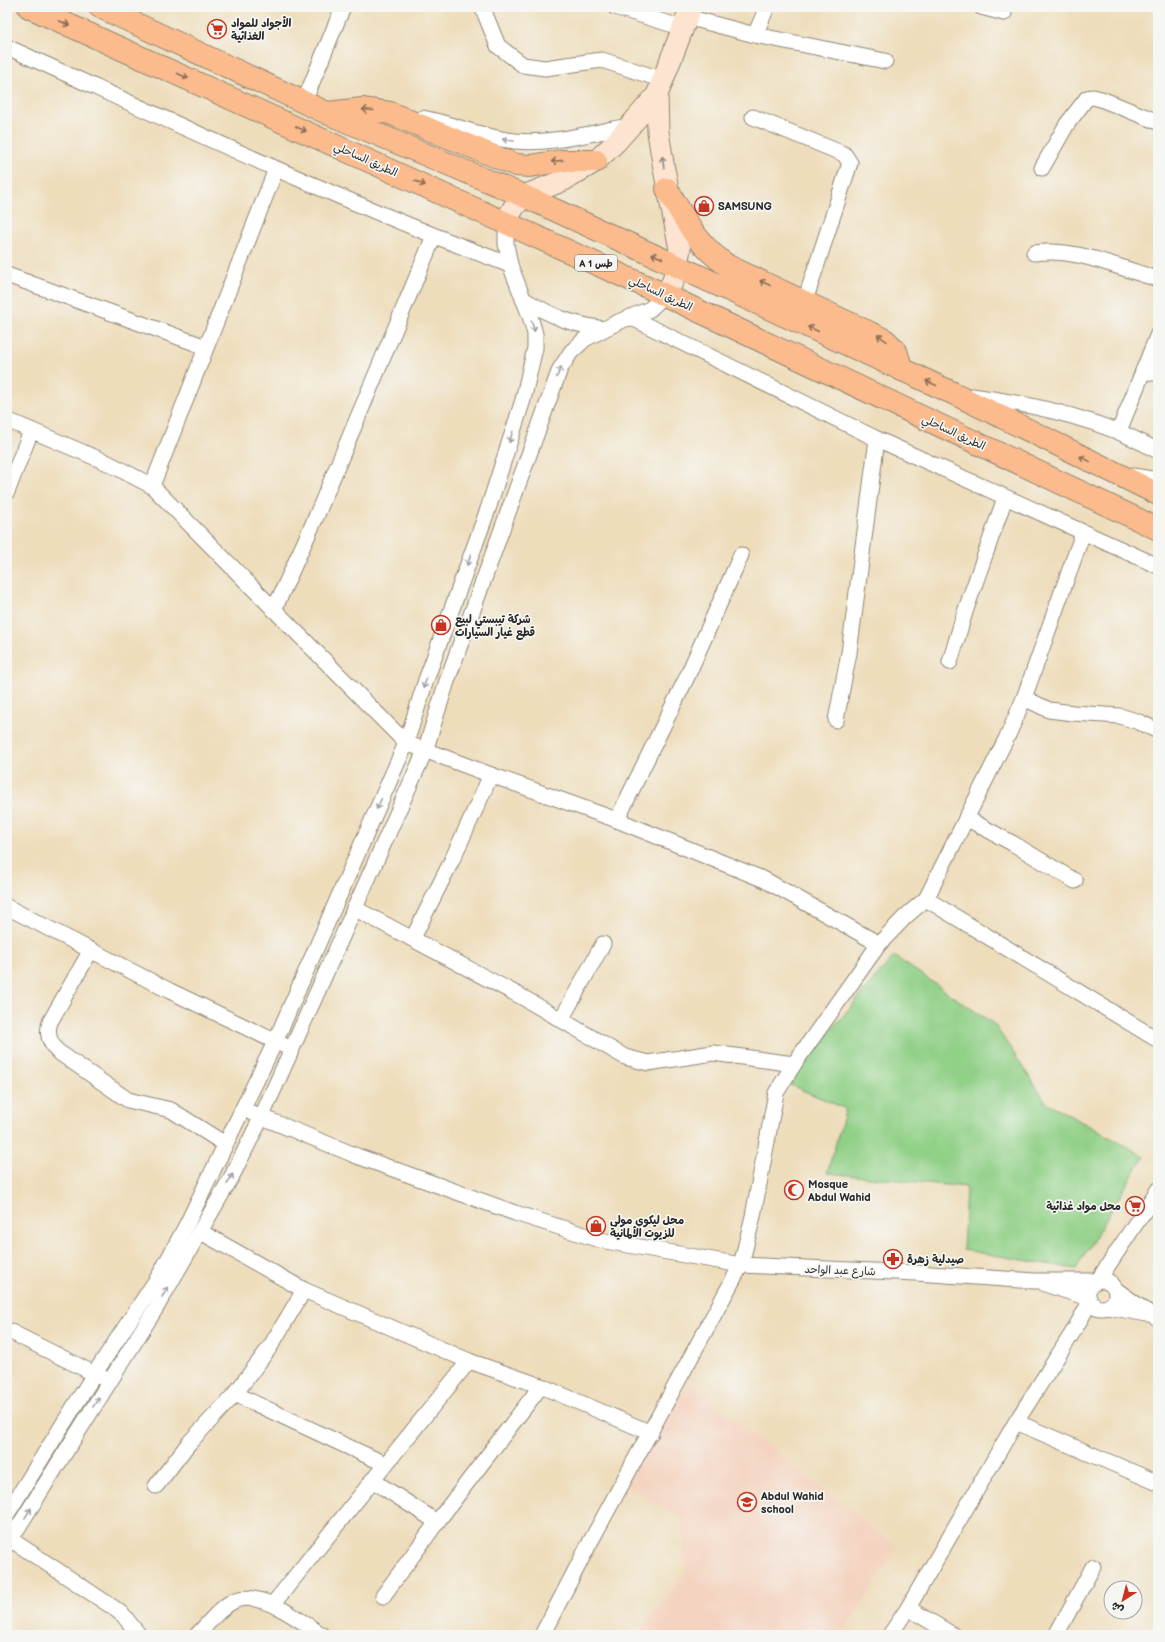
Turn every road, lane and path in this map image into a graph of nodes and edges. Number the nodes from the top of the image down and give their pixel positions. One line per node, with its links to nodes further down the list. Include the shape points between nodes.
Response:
1 (29, 7): 25 (highway, الطريق الساحلي / A 1 طس, one-way to 25)
2 (100, 7): 14 (highway, A 1 طس)
3 (343, 7): 14 (street)
4 (615, 7): 9 (street)
5 (767, 7): 10 (street)
6 (981, 7): 8 (street)
7 (483, 9): 13 (street, via 498,46 523,66 545,68 602,60)
8 (1004, 12)
9 (687, 17): 10 (street); 13 (street)
10 (755, 35): 12 (street)
11 (7, 47): 22 (street)
12 (885, 62)
13 (660, 87): 19 (street); 23 (street, one-way to 13, via 658,132)
14 (304, 102): 15 (highway, A 1 طس)
15 (327, 113): 17 (highway, one-way to 15, via 362,110); 24 (highway, A 1 طس)
16 (753, 116): 34 (street, via 844,154 850,163)
17 (400, 117): 19 (street, one-way to 17, via 556,140 526,142 488,136 434,120); 20 (highway, one-way to 17, via 516,165)
18 (1158, 122): 21 (street, via 1101,99 1087,98 1067,124)
19 (630, 126): 20 (street)
20 (596, 161): 24 (street, via 564,180)
21 (1042, 168)
22 (276, 169): 26 (street); 38 (street)
23 (667, 189): 29 (street, via 680,249); 34 (highway, one-way to 23, via 728,266 712,255 698,241)
24 (524, 196): 25 (street); 29 (highway, A 1 طس, one-way to 24)
25 (506, 221): 28 (street, via 506,244); 32 (highway, الطريق الساحلي / A 1 طس)
26 (434, 236): 28 (street); 58 (street, via 316,517)
27 (1034, 253): 31 (street, via 1050,251 1078,255)
28 (510, 265): 33 (street)
29 (678, 266): 32 (street); 39 (highway, A 1 طس, one-way to 29)
30 (7, 275): 38 (street)
31 (1158, 279)
32 (665, 295): 35 (street, via 650,309); 54 (highway, الطريق الساحلي / A 1 طس)
33 (523, 299): 36 (street, via 567,322); 63 (street, one-way to 63, via 535,334 535,348 523,400 488,509)
34 (805, 301): 39 (highway, one-way to 34, via 896,351 885,340)
35 (630, 318): 36 (street); 46 (street)
36 (603, 329): 64 (street, one-way to 36, via 447,681 560,369 571,352 585,339)
37 (1158, 334): 40 (street)
38 (206, 347): 50 (street)
39 (902, 370): 42 (highway, A 1 طس, one-way to 39)
40 (1143, 371): 41 (street); 45 (street)
41 (1158, 374)
42 (955, 394): 45 (street, via 1048,410); 48 (highway, A 1 طس, one-way to 42)
43 (7, 420): 44 (street)
44 (31, 431): 50 (street, via 108,463); 51 (street)
45 (1119, 431): 47 (street)
46 (878, 439): 53 (street); 61 (street, via 849,653)
47 (1158, 451)
48 (1113, 473): 49 (street); 52 (highway, A 1 طس)
49 (1158, 480)
50 (152, 486): 58 (street)
51 (7, 492)
52 (1158, 494)
53 (1005, 498): 55 (street); 59 (street)
54 (1158, 529)
55 (1083, 533): 57 (street); 60 (street)
56 (741, 555): 67 (street, via 686,679)
57 (1158, 566)
58 (274, 610): 63 (street)
59 (950, 662)
60 (1024, 698): 62 (street, via 1049,710 1120,716); 66 (street)
61 (836, 720)
62 (1158, 731)
63 (406, 742): 64 (street); 78 (street, one-way to 78)
64 (425, 751): 65 (street); 71 (street)
65 (491, 776): 67 (street); 72 (street)
66 (966, 818): 68 (street); 69 (street)
67 (617, 820): 74 (street, via 765,880)
68 (1075, 881)
69 (926, 899): 74 (street); 77 (street)
70 (7, 907): 75 (street)
71 (354, 908): 72 (street); 79 (street)
72 (413, 938): 76 (street)
73 (603, 944): 76 (street)
74 (879, 944): 80 (street)
75 (91, 950): 78 (street); 83 (street, via 50,1022 48,1029 51,1043 57,1051 128,1100 171,1110)
76 (561, 1020): 80 (street, via 625,1057 648,1063 713,1053)
77 (1158, 1040)
78 (275, 1042): 79 (street); 81 (street)
79 (293, 1049): 82 (street)
80 (794, 1064): 87 (street, via 776,1093)
81 (243, 1108): 82 (street, شارع عبد الواحد); 83 (street)
82 (261, 1118): 85 (street, one-way to 82); 87 (street, شارع عبد الواحد, via 425,1181 600,1240)
83 (225, 1144): 96 (street, via 159,1276)
84 (1158, 1190): 86 (street)
85 (201, 1232): 91 (street); 97 (street, one-way to 85)
86 (1117, 1251): 88 (street); 90 (street)
87 (741, 1265): 89 (street, شارع عبد الواحد); 101 (street)
88 (1098, 1280): 89 (street, شارع عبد الواحد); 90 (street, via 1108,1280); 92 (street, via 1088,1290)
89 (1035, 1281): 92 (street, شارع عبد الواحد)
90 (1115, 1288): 92 (street, via 1116,1298); 93 (street, شارع عبد الواحد)
91 (304, 1290): 95 (street); 99 (street, via 270,1347)
92 (1096, 1304): 93 (street, شارع عبد الواحد); 100 (street, via 1073,1332)
93 (1154, 1316)
94 (7, 1330): 96 (street)
95 (469, 1361): 98 (street); 102 (street)
96 (95, 1373): 97 (street); 106 (street)
97 (109, 1382): 108 (street, one-way to 97)
98 (540, 1386): 101 (street); 107 (street)
99 (235, 1394): 102 (street); 105 (street, via 189,1443)
100 (1016, 1422): 104 (street); 112 (street)
101 (651, 1433): 116 (street)
102 (385, 1464): 103 (street)
103 (372, 1480): 107 (street); 111 (street)
104 (1158, 1483)
105 (156, 1486)
106 (7, 1514)
107 (437, 1522): 110 (street)
108 (8, 1541): 113 (street, via 114,1608)
109 (1093, 1567): 119 (street)
110 (383, 1596)
111 (273, 1604): 114 (street, via 258,1600 237,1600 220,1612); 115 (street)
112 (908, 1608): 117 (street); 118 (street)
113 (139, 1635)
114 (197, 1635)
115 (322, 1635)
116 (542, 1635)
117 (890, 1635)
118 (953, 1635)
119 (1056, 1635)

